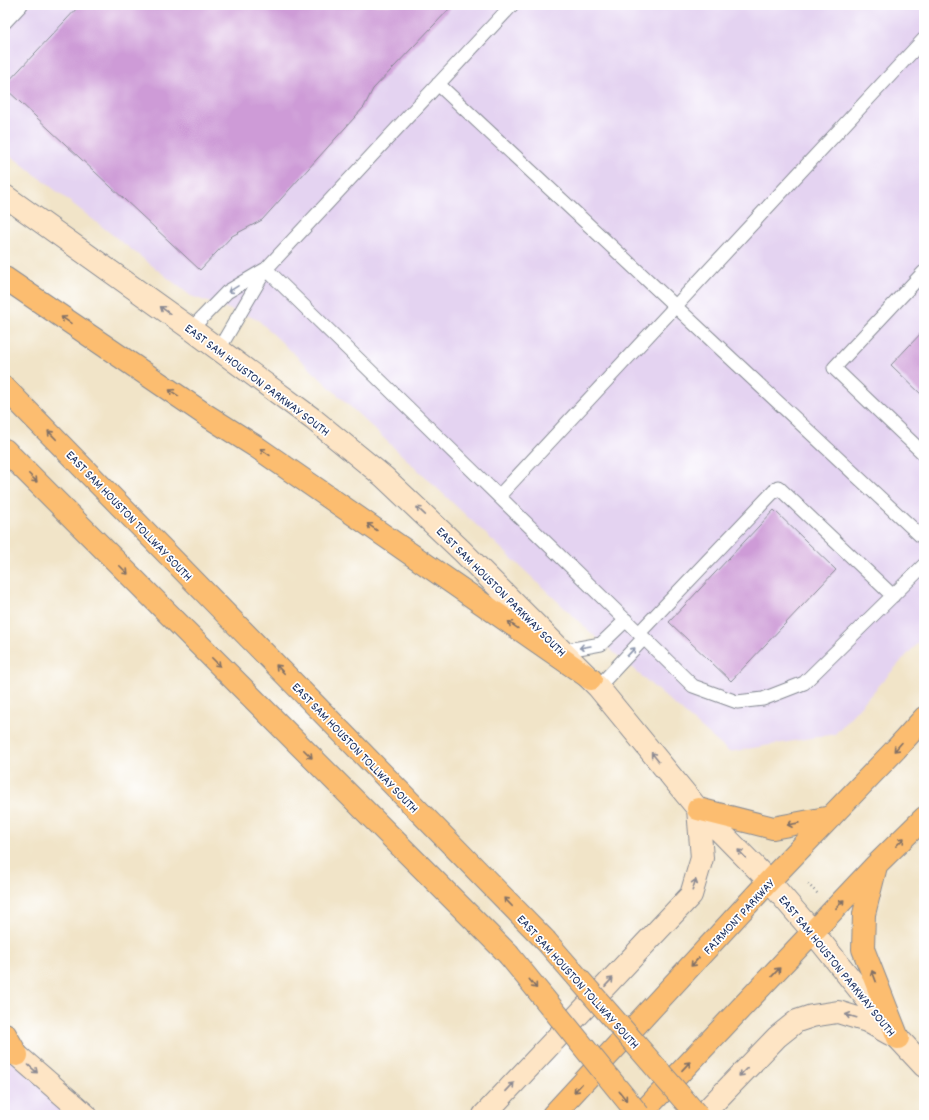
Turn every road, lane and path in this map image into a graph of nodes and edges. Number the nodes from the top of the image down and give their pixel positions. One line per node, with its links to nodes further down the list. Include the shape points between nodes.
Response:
1 (21, 5): 3 (lane)
2 (512, 5): 5 (lane)
3 (5, 22)
4 (924, 39): 10 (lane)
5 (438, 84): 7 (lane); 10 (lane)
6 (5, 196): 11 (main road, EAST SAM HOUSTON PARKWAY SOUTH, one-way to 6)
7 (266, 269): 11 (lane, one-way to 11, via 227,292); 12 (lane); 16 (lane)
8 (924, 272): 15 (lane, via 834,368)
9 (5, 278): 23 (main road, one-way to 9, via 255,446)
10 (675, 306): 16 (lane); 17 (lane)
11 (191, 329): 12 (main road, EAST SAM HOUSTON PARKWAY SOUTH)
12 (219, 349): 22 (main road, EAST SAM HOUSTON PARKWAY SOUTH, one-way to 12, via 384,477 313,419)
13 (5, 388): 41 (main road, EAST SAM HOUSTON TOLLWAY SOUTH, one-way to 13, bridge, via 545,940)
14 (5, 450): 40 (main road, one-way to 40, bridge, via 508,954)
15 (924, 454)
16 (499, 496): 20 (lane)
17 (924, 539)
18 (924, 565): 19 (lane)
19 (893, 596): 21 (lane, via 804,683 763,699 737,702 693,686); 21 (lane, via 778,487)
20 (626, 620): 21 (lane); 22 (lane, one-way to 22, via 600,644)
21 (642, 635): 23 (lane, one-way to 21)
22 (562, 651): 23 (main road, EAST SAM HOUSTON PARKWAY SOUTH)
23 (595, 683): 25 (main road, EAST SAM HOUSTON PARKWAY SOUTH, one-way to 23)
24 (924, 718): 26 (main road, FAIRMONT PARKWAY, one-way to 26)
25 (698, 809): 26 (main road, one-way to 25, via 773,828); 29 (main road, EAST SAM HOUSTON PARKWAY SOUTH, one-way to 25); 38 (main road, one-way to 25, via 691,895 702,858)
26 (831, 817): 29 (main road, FAIRMONT PARKWAY)
27 (924, 818): 28 (main road, one-way to 27)
28 (876, 865): 32 (main road, one-way to 28); 34 (main road, one-way to 28, via 864,949 864,914)
29 (769, 882): 32 (main road, EAST SAM HOUSTON PARKWAY SOUTH); 39 (main road, FAIRMONT PARKWAY, one-way to 39)
30 (808, 884): 31 (path)
31 (819, 895)
32 (813, 932): 34 (main road, EAST SAM HOUSTON PARKWAY SOUTH); 40 (main road, one-way to 32)
33 (5, 1034): 35 (main road)
34 (898, 1038): 36 (main road, EAST SAM HOUSTON PARKWAY SOUTH); 42 (main road, one-way to 42, via 867,1021 838,1012 797,1021 777,1037)
35 (11, 1049): 37 (main road, one-way to 37)
36 (924, 1066)
37 (86, 1115)
38 (484, 1115)
39 (553, 1115)
40 (640, 1115)
41 (697, 1115)
42 (702, 1115)

